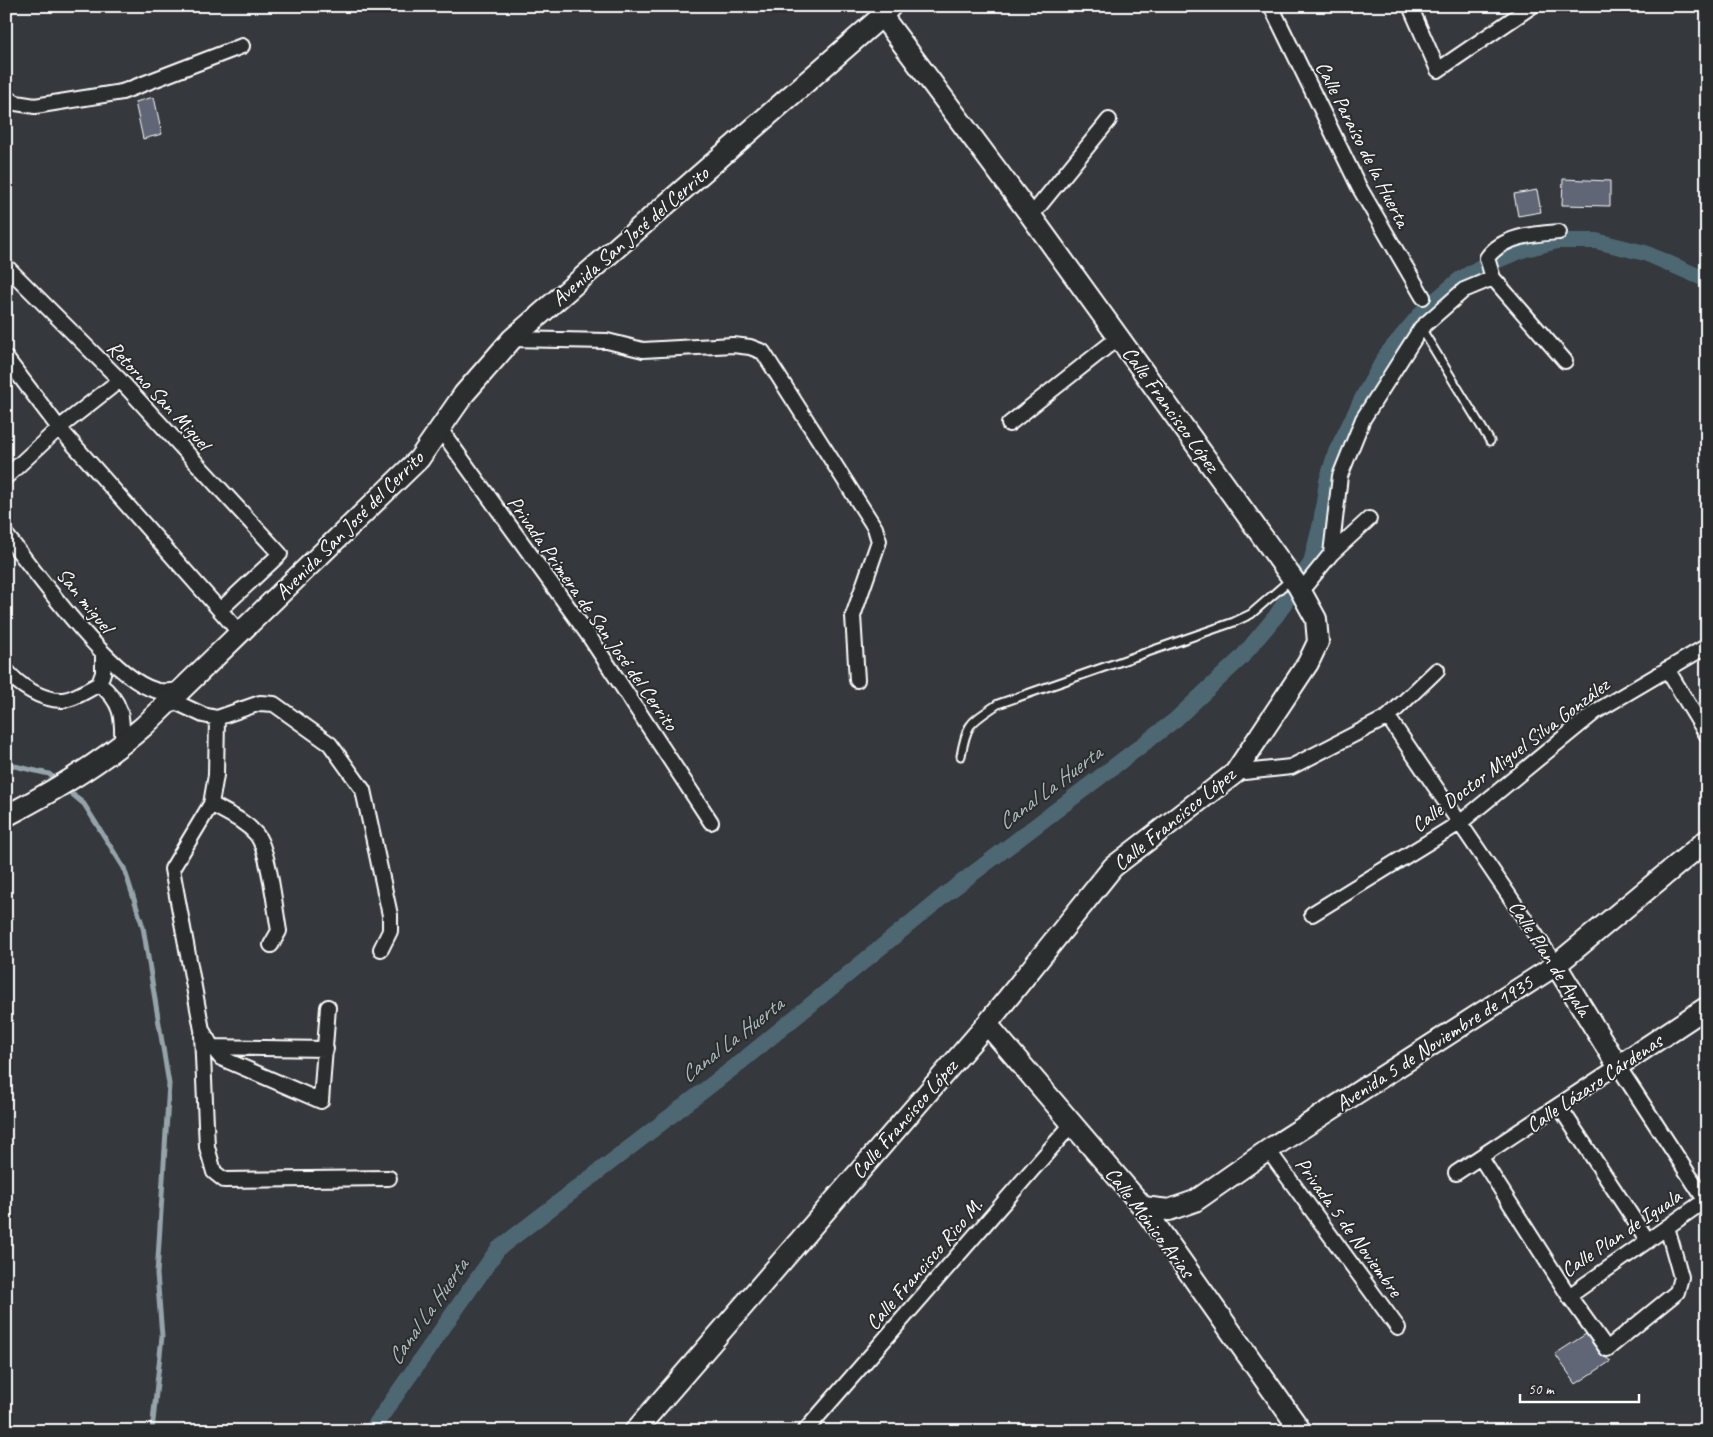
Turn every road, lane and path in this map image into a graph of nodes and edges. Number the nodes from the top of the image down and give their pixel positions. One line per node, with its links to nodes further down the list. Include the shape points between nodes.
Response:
1 (1271, 6): 12 (street, Calle Paraíso de la Huerta, via 1359,187)
2 (1410, 6): 3 (street, via 1438,70)
3 (1532, 6)
4 (886, 11): 8 (street, Calle Francisco López); 15 (street, Avenida San José del Cerrito)
5 (242, 46): 6 (street, via 122,92 35,106 16,103)
6 (6, 97)
7 (1109, 120): 8 (street)
8 (1031, 216): 14 (street, Calle Francisco López)
9 (1559, 232): 11 (street, via 1535,234 1494,248)
10 (6, 266): 18 (street, Retorno San Miguel)
11 (1490, 268): 13 (street); 17 (street)
12 (1423, 297)
13 (1421, 328): 22 (lane); 26 (street, via 1362,419 1340,476)
14 (1119, 337): 19 (street); 27 (street, Calle Francisco López)
15 (512, 339): 21 (street, Avenida San José del Cerrito, via 464,394); 35 (street, via 607,341 643,350 733,345 763,352 875,528 880,541 854,616)
16 (6, 358): 20 (street)
17 (1565, 361)
18 (120, 380): 20 (street); 28 (street, Retorno San Miguel, via 280,554)
19 (1009, 424)
20 (60, 428): 23 (street); 28 (street)
21 (440, 429): 29 (street, Avenida San José del Cerrito, via 419,459); 46 (street, Privada Primera de San José del Cerrito, via 589,636)
22 (1490, 441)
23 (6, 477)
24 (1368, 519): 26 (street)
25 (6, 535): 31 (street, San miguel)
26 (1332, 554): 27 (street)
27 (1297, 584): 42 (lane, via 1234,622 998,704 971,723 965,732); 43 (street, Calle Francisco López, via 1316,619 1318,642 1308,663)
28 (220, 610): 29 (street)
29 (240, 633): 37 (street, Avenida San José del Cerrito)
30 (1707, 646): 34 (street, Calle Doctor Miguel Silva González)
31 (102, 654): 36 (street, San miguel, via 103,673); 37 (street, via 155,691)
32 (6, 670): 36 (street, via 14,680 34,693 63,700)
33 (1436, 670): 38 (street)
34 (1667, 670): 40 (street); 47 (street, Calle Doctor Miguel Silva González, via 1595,712)
35 (857, 680)
36 (99, 684): 41 (street, via 112,694 123,720)
37 (176, 695): 39 (street, via 203,715); 41 (street, Avenida San José del Cerrito)
38 (1388, 717): 43 (street, via 1291,767); 47 (street, Calle Plan de Ayala)
39 (216, 718): 44 (street, via 216,775); 51 (street, via 260,703 274,704 330,744 363,790 390,916 390,931)
40 (1707, 735)
41 (122, 745): 45 (street, Avenida San José del Cerrito)
42 (962, 756)
43 (1235, 773): 55 (street, Calle Francisco López, via 1113,867)
44 (211, 804): 50 (street, via 245,823 258,836 265,855 279,931); 56 (street, via 172,870)
45 (6, 816)
46 (711, 822)
47 (1461, 822): 49 (street, Calle Doctor Miguel Silva González); 52 (street, Calle Plan de Ayala)
48 (1707, 840): 52 (street, Avenida 5 de Noviembre de 1935)
49 (1312, 914)
50 (271, 945)
51 (381, 949)
52 (1556, 965): 59 (street, Calle Plan de Ayala); 62 (street, Avenida 5 de Noviembre de 1935)
53 (328, 1007): 58 (street)
54 (1707, 1007): 59 (street, Calle Lázaro Cárdenas)
55 (987, 1024): 61 (street, Calle Mónico Arias); 72 (street, Calle Francisco López)
56 (202, 1030): 57 (street); 65 (street, via 208,1147 214,1172 224,1180)
57 (212, 1047): 58 (street); 58 (street, via 221,1058 321,1101)
58 (326, 1049)
59 (1618, 1066): 60 (street, Calle Lázaro Cárdenas); 66 (street, Calle Plan de Ayala)
60 (1559, 1106): 63 (street, Calle Lázaro Cárdenas); 69 (street)
61 (1072, 1124): 67 (street, Calle Mónico Arias); 73 (street, Calle Francisco Rico M.)
62 (1268, 1150): 67 (street, Avenida 5 de Noviembre de 1935, via 1195,1201 1169,1210); 71 (street, Privada 5 de Noviembre)
63 (1482, 1158): 64 (street, Calle Lázaro Cárdenas); 70 (street, Calle Plan de Iguala)
64 (1456, 1173)
65 (389, 1178)
66 (1706, 1201): 68 (street, Calle Plan de Iguala)
67 (1143, 1207): 74 (street, Calle Mónico Arias)
68 (1667, 1228): 69 (street, Calle Plan de Iguala); 70 (street, via 1681,1277 1677,1292 1607,1349)
69 (1648, 1241): 70 (street, Calle Plan de Iguala)
70 (1569, 1296)
71 (1398, 1328)
72 (635, 1431)
73 (805, 1431)
74 (1301, 1431)

